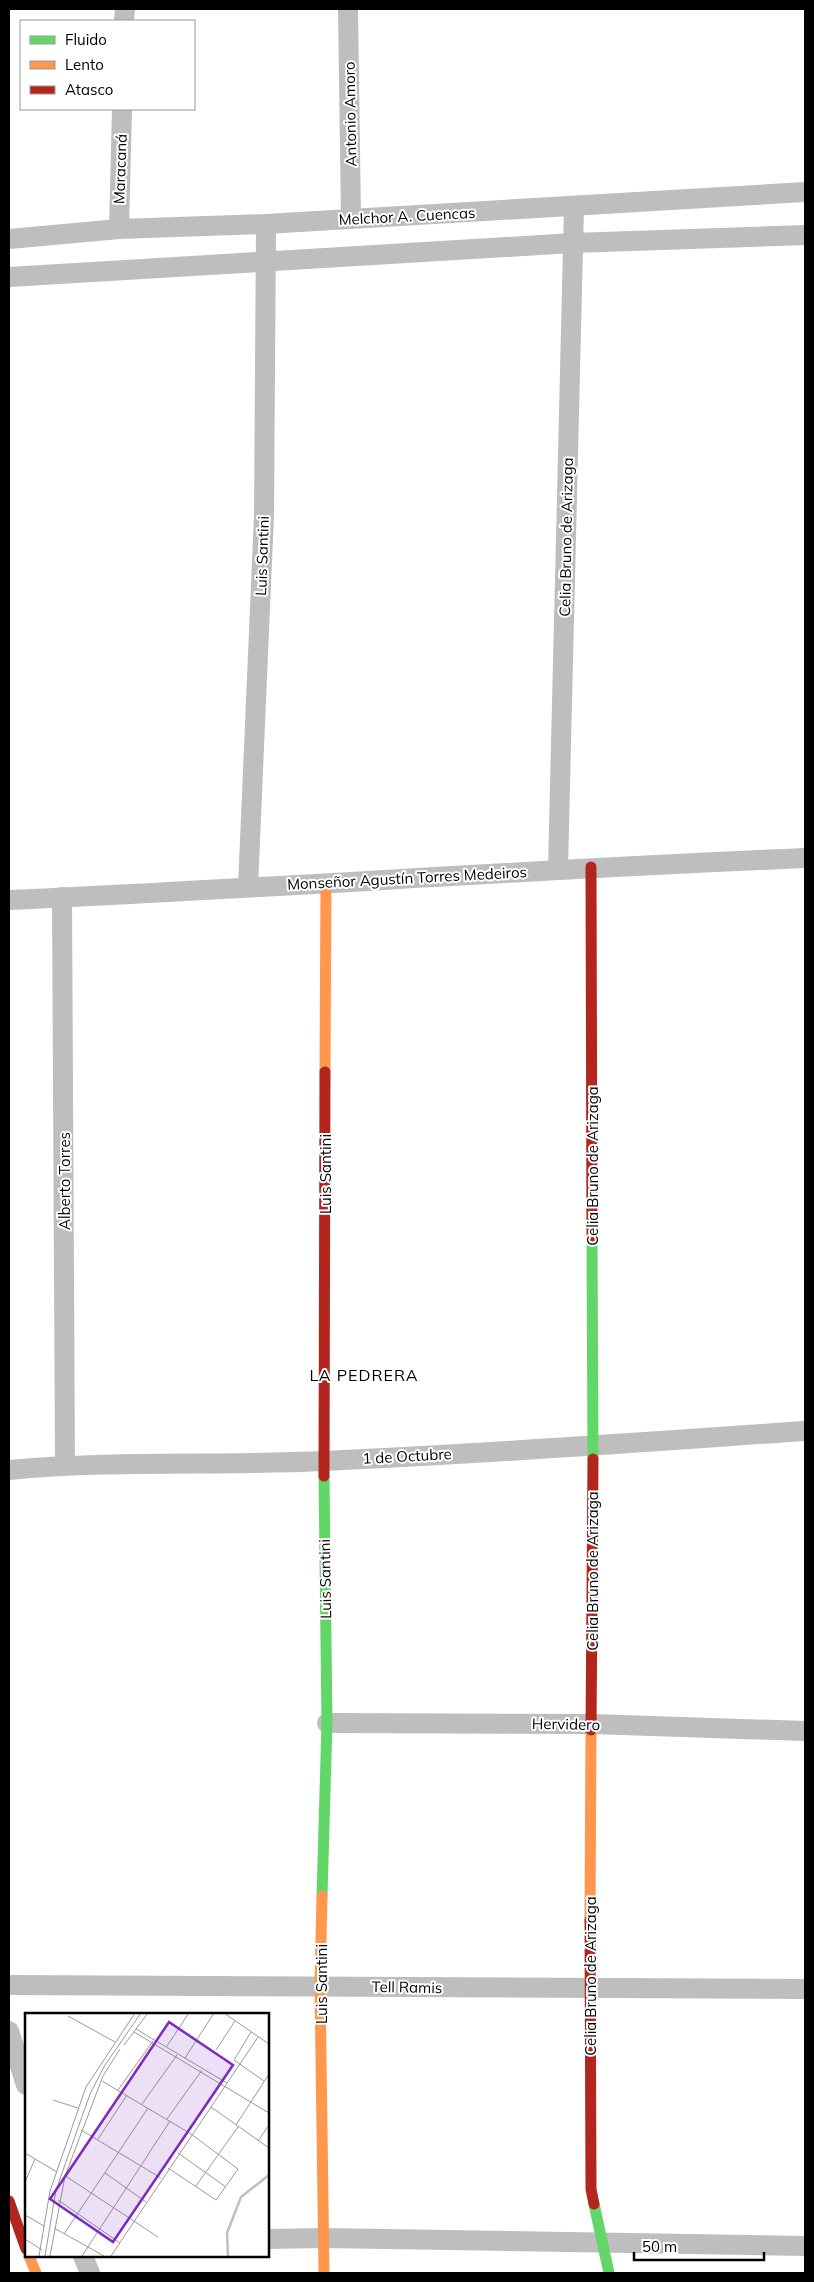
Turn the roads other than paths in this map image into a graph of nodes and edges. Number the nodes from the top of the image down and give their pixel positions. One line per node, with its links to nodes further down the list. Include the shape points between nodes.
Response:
1 (348, 9): 5 (street, Antonio Amoro)
2 (122, 110): 7 (street, Maracaná)
3 (805, 192): 4 (street, Melchor A. Cuencas)
4 (574, 206): 5 (street, Melchor A. Cuencas); 10 (street, Celia Bruno de Arizaga)
5 (351, 219): 6 (street, Melchor A. Cuencas)
6 (266, 224): 7 (street, Melchor A. Cuencas); 11 (street, Luis Santini)
7 (119, 229): 9 (street, Melchor A. Cuencas)
8 (805, 234): 10 (street)
9 (9, 238)
10 (573, 243): 11 (street); 15 (street, Celia Bruno de Arizaga)
11 (266, 261): 12 (street); 17 (street, Luis Santini, via 264,515)
12 (9, 277)
13 (805, 858): 14 (street, Monseñor Agustín Torres Medeiros)
14 (591, 867): 15 (street, Monseñor Agustín Torres Medeiros); 21 (main road, Celia Bruno de Arizaga)
15 (558, 869): 16 (street, Monseñor Agustín Torres Medeiros)
16 (326, 884): 17 (street, Monseñor Agustín Torres Medeiros); 22 (main road, Luis Santini)
17 (248, 887): 18 (street, Monseñor Agustín Torres Medeiros)
18 (62, 897): 19 (street, Monseñor Agustín Torres Medeiros); 23 (street, Alberto Torres)
19 (9, 900)
20 (805, 1431): 21 (street, 1 de Octubre)
21 (593, 1446): 22 (street, 1 de Octubre); 26 (main road, Celia Bruno de Arizaga)
22 (324, 1461): 23 (street, 1 de Octubre); 25 (main road, Luis Santini)
23 (65, 1465): 24 (street, 1 de Octubre)
24 (9, 1470)
25 (327, 1723): 26 (street, Hervidero); 29 (main road, Luis Santini)
26 (591, 1724): 27 (street, Hervidero); 30 (main road, Celia Bruno de Arizaga)
27 (805, 1731)
28 (9, 1985): 29 (street, Tell Ramis)
29 (320, 1986): 30 (street, Tell Ramis); 35 (main road, Luis Santini)
30 (590, 1988): 31 (street, Tell Ramis); 37 (main road, Celia Bruno de Arizaga, via 592,2189)
31 (805, 1989)
32 (9, 2031): 33 (street)
33 (25, 2082)
34 (9, 2201): 38 (main road)
35 (324, 2238): 36 (street); 37 (street); 44 (main road, Luis Santini)
36 (269, 2239)
37 (602, 2244): 39 (street); 45 (main road, Celia Bruno de Arizaga)
38 (25, 2246)
39 (805, 2246)
40 (29, 2257): 42 (main road)
41 (83, 2257): 43 (street)
42 (36, 2273)
43 (90, 2273)
44 (324, 2273)
45 (609, 2273)

